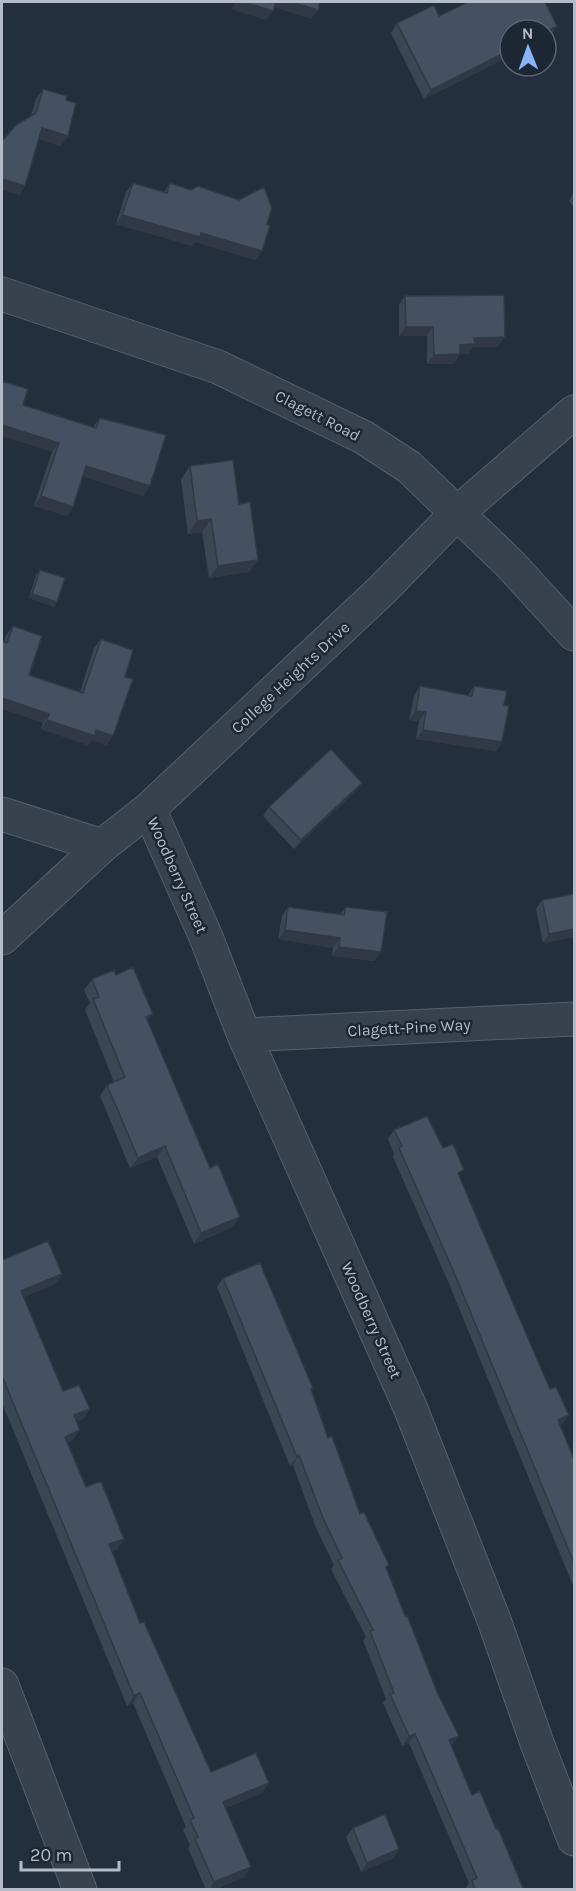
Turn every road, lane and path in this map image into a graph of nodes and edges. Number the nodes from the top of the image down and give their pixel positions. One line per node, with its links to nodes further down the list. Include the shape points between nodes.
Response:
1 (2, 294): 3 (street, Clagett Road, via 218,367 301,405 363,437 409,467)
2 (574, 412): 3 (street, College Heights Drive)
3 (456, 514): 4 (street, Clagett Road, via 511,565); 5 (street, College Heights Drive, via 383,590)
4 (574, 634)
5 (149, 809): 7 (street, College Heights Drive); 10 (street, Woodberry Street)
6 (2, 814): 7 (street)
7 (102, 846): 8 (street, College Heights Drive)
8 (2, 938)
9 (574, 1019): 10 (street, Clagett-Pine Way)
10 (244, 1035): 12 (street, Woodberry Street, via 410,1407)
11 (2, 1686): 13 (street)
12 (574, 1839)
13 (81, 1890)

